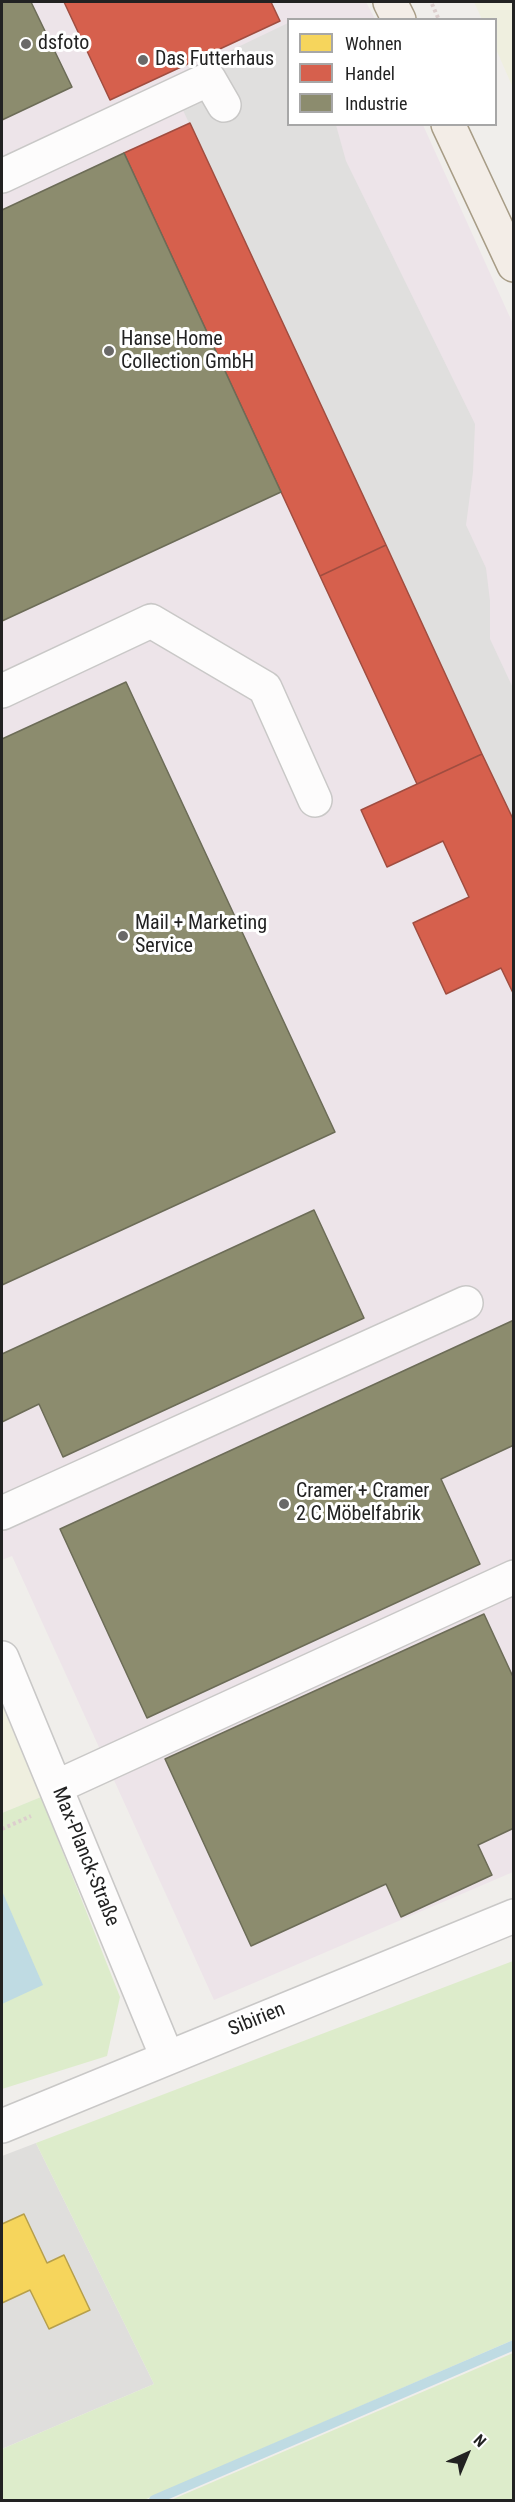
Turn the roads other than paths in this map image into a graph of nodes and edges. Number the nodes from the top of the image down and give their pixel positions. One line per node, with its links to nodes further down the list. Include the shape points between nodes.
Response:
1 (390, 2): 2 (main road)
2 (398, 18)
3 (224, 105): 5 (street, via 209,79)
4 (449, 126): 6 (main road)
5 (2, 176)
6 (513, 266)
7 (2, 691): 8 (street, via 151,621 265,688)
8 (315, 800)
9 (466, 1303): 10 (street)
10 (2, 1513)
11 (513, 1577): 13 (street)
12 (2, 1658): 13 (street, Max-Planck-Straße)
13 (56, 1787): 15 (street, Max-Planck-Straße)
14 (513, 1916): 15 (street, Sibirien)
15 (167, 2057): 16 (street, Sibirien)
16 (2, 2126)

